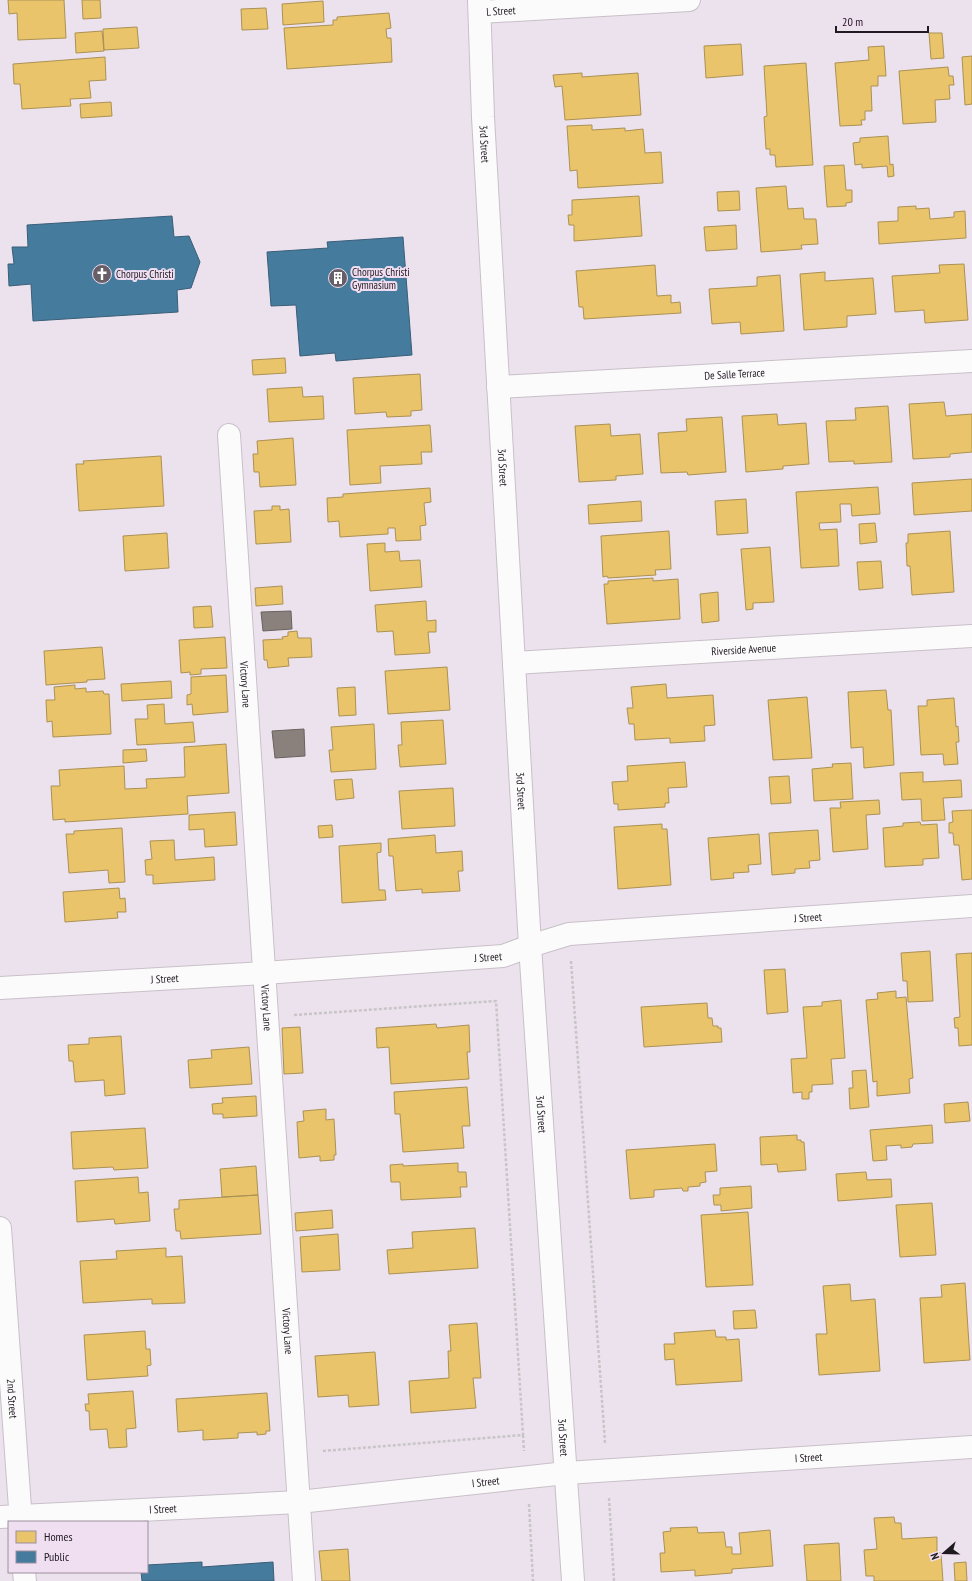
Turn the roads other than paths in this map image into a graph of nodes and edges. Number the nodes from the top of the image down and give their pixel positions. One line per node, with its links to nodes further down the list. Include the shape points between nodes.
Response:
1 (689, 0): 2 (street, L Street)
2 (480, 6): 4 (street, 3rd Street)
3 (972, 361): 4 (street, De Salle Terrace)
4 (498, 387): 7 (street, 3rd Street)
5 (229, 435): 10 (street, Victory Lane)
6 (972, 636): 7 (street, Riverside Avenue)
7 (514, 664): 9 (street, 3rd Street)
8 (972, 906): 9 (street, J Street, via 569,934)
9 (530, 946): 10 (street, J Street, via 503,956); 14 (street, 3rd Street)
10 (264, 973): 11 (street, J Street); 15 (street, Victory Lane)
11 (0, 988)
12 (0, 1228): 16 (street, 2nd Street)
13 (972, 1447): 14 (street, I Street)
14 (566, 1473): 15 (street, I Street); 18 (street, 3rd Street)
15 (299, 1502): 16 (street, I Street); 17 (street, Victory Lane)
16 (14, 1518)
17 (304, 1581)
18 (573, 1581)

